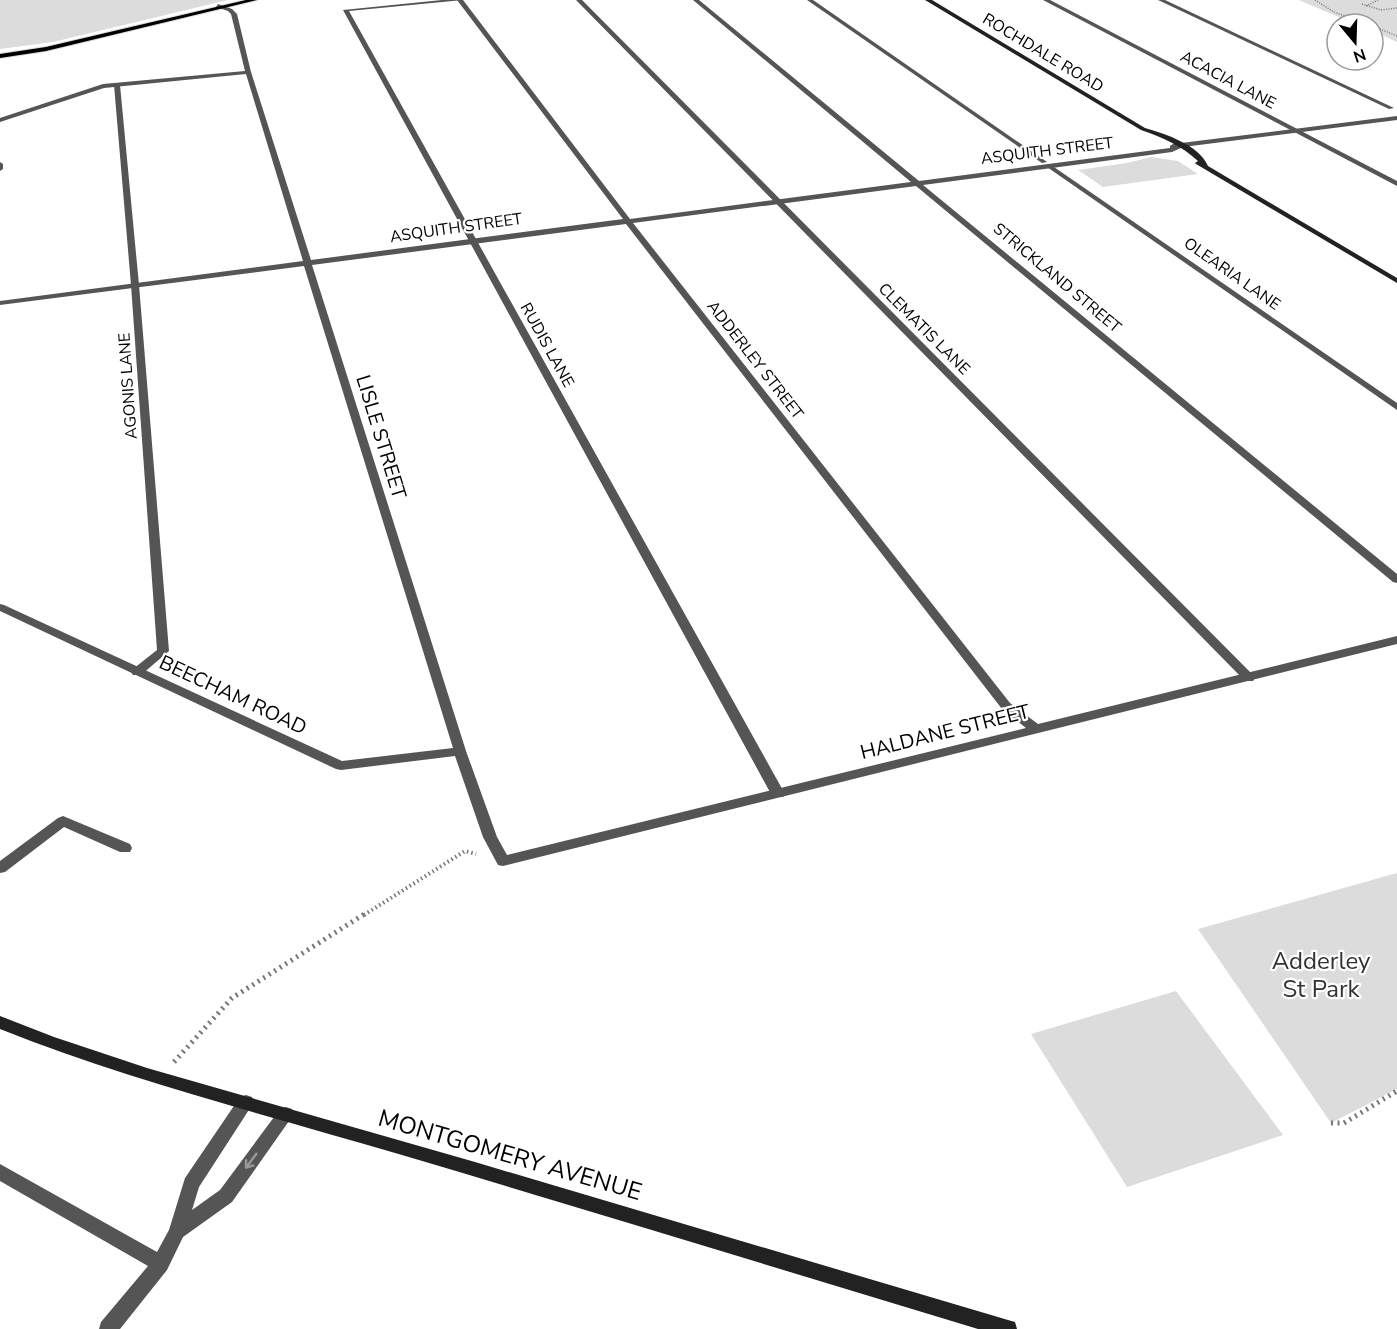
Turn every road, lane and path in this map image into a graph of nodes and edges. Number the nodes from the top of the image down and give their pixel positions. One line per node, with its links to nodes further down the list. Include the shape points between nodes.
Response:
1 (241, 0): 14 (main road)
2 (254, 0): 14 (main road)
3 (460, 0): 35 (street, ADDERLEY STREET); 36 (street, RUDIS LANE, via 346,10)
4 (579, 0): 34 (street, CLEMATIS LANE)
5 (696, 0): 32 (street, STRICKLAND STREET)
6 (810, 0): 29 (street, OLEARIA LANE)
7 (928, 0): 24 (main road, ROCHDALE ROAD)
8 (1046, 0): 25 (street, ACACIA LANE)
9 (1161, 0): 21 (street)
10 (1315, 0): 16 (path)
11 (1378, 0): 13 (path)
12 (1362, 4): 13 (path)
13 (1366, 6): 15 (path, via 1381,10)
14 (215, 8): 17 (street); 17 (street, LISLE STREET, via 234,14); 18 (main road, via 96,38)
15 (1397, 8)
16 (1334, 12)
17 (233, 21): 19 (street, LISLE STREET)
18 (0, 56)
19 (248, 72): 20 (street); 37 (street, LISLE STREET)
20 (117, 85): 23 (street); 39 (street, AGONIS LANE)
21 (1391, 108)
22 (1397, 118): 25 (street, ASQUITH STREET)
23 (0, 120)
24 (1143, 129): 26 (main road, ROCHDALE ROAD, via 1144,134); 27 (main road, ROCHDALE ROAD, via 1155,132)
25 (1295, 130): 27 (street, ASQUITH STREET); 33 (street, ACACIA LANE)
26 (1164, 146): 27 (main road, ROCHDALE ROAD); 29 (street, ASQUITH STREET)
27 (1178, 152): 29 (street, ASQUITH STREET); 30 (main road, ROCHDALE ROAD); 30 (main road, ROCHDALE ROAD, via 1200,159)
28 (0, 164): 31 (street)
29 (1047, 164): 32 (street, ASQUITH STREET); 41 (street, OLEARIA LANE)
30 (1205, 165): 38 (main road, ROCHDALE ROAD)
31 (0, 169)
32 (917, 182): 34 (street, ASQUITH STREET); 42 (street, STRICKLAND STREET)
33 (1397, 184)
34 (774, 200): 35 (street, ASQUITH STREET); 46 (street, CLEMATIS LANE)
35 (627, 219): 36 (street, ASQUITH STREET); 47 (street, ADDERLEY STREET, via 1006,706)
36 (473, 241): 37 (street, ASQUITH STREET); 49 (street, RUDIS LANE)
37 (307, 263): 39 (street, ASQUITH STREET); 48 (street, LISLE STREET)
38 (1397, 281)
39 (135, 285): 40 (street, ASQUITH STREET); 45 (street, AGONIS LANE, via 163,651)
40 (0, 303)
41 (1397, 407)
42 (1397, 580)
43 (0, 607): 45 (street, BEECHAM ROAD)
44 (1397, 640): 46 (street, HALDANE STREET)
45 (136, 672): 48 (street, BEECHAM ROAD, via 340,766)
46 (1249, 678): 47 (street, HALDANE STREET)
47 (1036, 729): 49 (street, HALDANE STREET)
48 (460, 751): 51 (street, LISLE STREET, via 490,837)
49 (778, 794): 51 (street, HALDANE STREET)
50 (125, 848): 52 (street, via 63,821)
51 (503, 861): 54 (path, via 465,851 404,889 232,998)
52 (0, 868)
53 (0, 1022): 54 (main road, MONTGOMERY AVENUE)
54 (159, 1078): 56 (main road, MONTGOMERY AVENUE)
55 (1397, 1091): 58 (path, via 1344,1123)
56 (246, 1102): 57 (main road, MONTGOMERY AVENUE); 60 (street, via 191,1184)
57 (286, 1114): 60 (street, one-way to 60, via 226,1196); 63 (main road, MONTGOMERY AVENUE)
58 (1331, 1123)
59 (0, 1172): 61 (street)
60 (177, 1231): 61 (street)
61 (161, 1264): 62 (street)
62 (108, 1329)
63 (1008, 1329)

